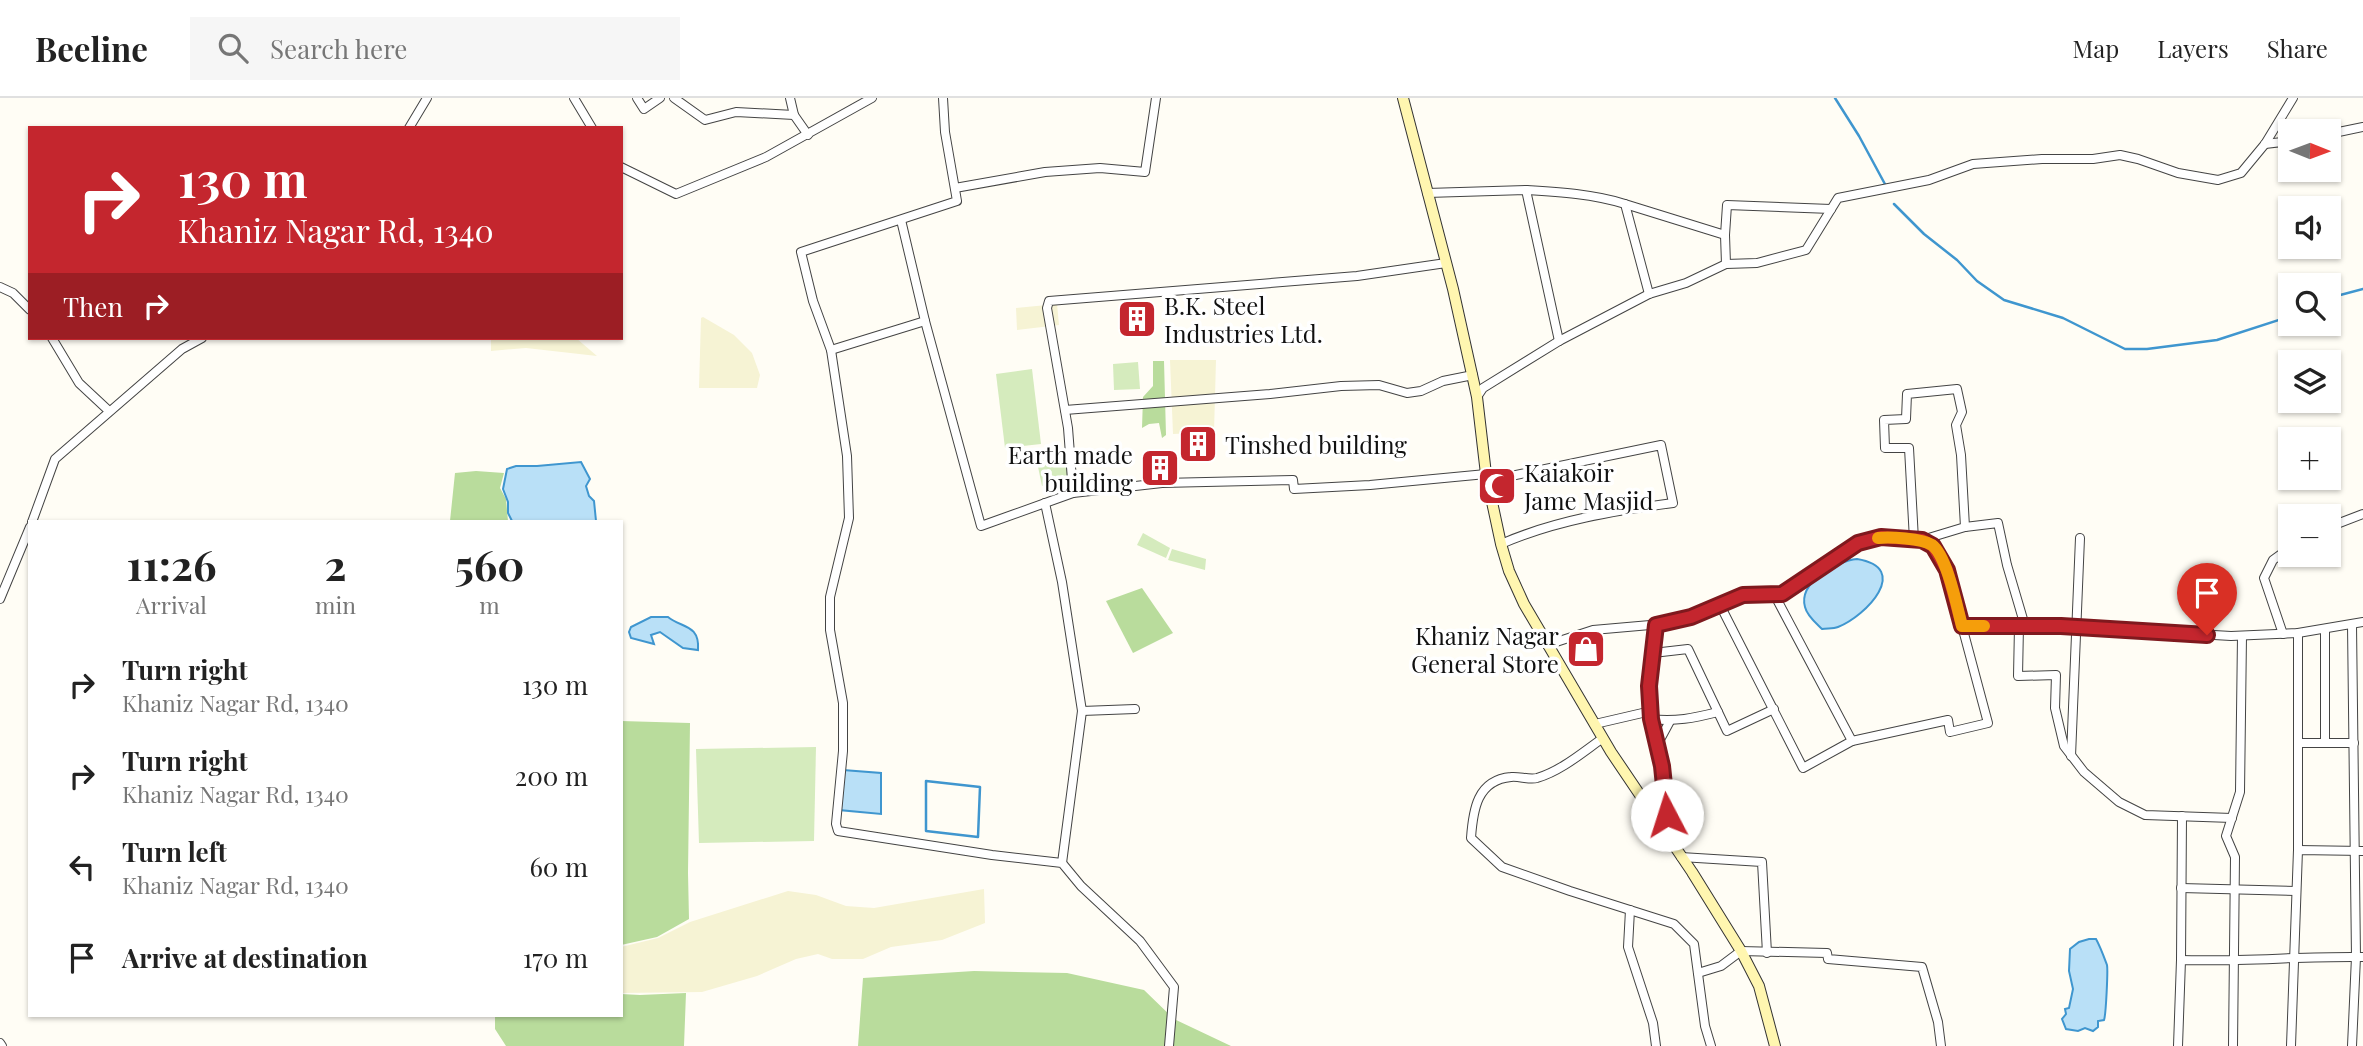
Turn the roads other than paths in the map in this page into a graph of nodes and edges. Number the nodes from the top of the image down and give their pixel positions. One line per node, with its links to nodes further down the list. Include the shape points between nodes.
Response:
1 (427, 98): 13 (street)
2 (575, 98): 14 (street)
3 (637, 98): 4 (street, via 644,109)
4 (660, 98)
5 (674, 98): 12 (street, via 705,120 736,112)
6 (790, 98): 12 (street)
7 (872, 98): 17 (street)
8 (943, 98): 21 (street)
9 (1156, 98): 21 (street, via 1145,172 1100,168 1045,172)
10 (1403, 98): 23 (street)
11 (2293, 98): 19 (street)
12 (794, 115): 17 (street)
13 (410, 126)
14 (591, 126)
15 (2363, 127): 16 (street)
16 (2342, 131)
17 (808, 135): 20 (street, via 677,194)
18 (2278, 142): 19 (street)
19 (2265, 144): 25 (street, via 2241,173 2218,180 2120,155 1973,164 1929,180 1838,198)
20 (623, 168)
21 (955, 188): 26 (street, via 957,201)
22 (1525, 190): 23 (street); 24 (street); 36 (street)
23 (1427, 193): 28 (street)
24 (1625, 204): 27 (street); 31 (street)
25 (1831, 209): 27 (street, via 1727,205); 29 (street, via 1806,250 1756,263)
26 (901, 220): 33 (street); 37 (street, via 801,252)
27 (1725, 234): 29 (street)
28 (1446, 263): 38 (street); 40 (street, via 1357,276 1049,302)
29 (1726, 264): 31 (street)
30 (0, 286): 32 (street)
31 (1649, 294): 36 (street)
32 (28, 308)
33 (925, 321): 37 (street); 44 (street, via 981,526)
34 (53, 340): 41 (street, via 79,383)
35 (199, 340): 41 (street)
36 (1559, 341): 39 (street, via 1483,388)
37 (831, 350): 90 (street, via 847,456 849,517 830,597 830,630 843,703 838,831)
38 (1473, 375): 39 (street); 40 (street, via 1407,393 1379,386 1341,386)
39 (1477, 397): 42 (street)
40 (1065, 410): 43 (street)
41 (109, 411): 46 (street, via 55,459)
42 (1486, 478): 43 (street, via 1294,489 1293,480 1163,483); 52 (street); 52 (street, via 1661,445 1673,503 1568,521)
43 (1073, 493): 44 (street)
44 (1045, 503): 71 (street)
45 (2363, 514): 47 (street)
46 (33, 520)
47 (2341, 522)
48 (1965, 527): 51 (street); 51 (street, via 1956,425 1962,412 1956,389 1907,394 1906,419 1884,420 1885,448 1909,448); 61 (street, via 1998,523)
49 (28, 532): 55 (street)
50 (2080, 538): 62 (street)
51 (1918, 540): 54 (street, via 1881,537 1858,543 1807,579); 60 (street, via 1933,546 1947,570)
52 (1501, 544): 67 (street, via 1524,604)
53 (2278, 556): 65 (street, via 2264,578)
54 (1774, 594): 56 (street, via 1743,595); 77 (street)
55 (0, 599)
56 (1720, 605): 58 (street); 70 (street)
57 (2363, 622): 59 (street)
58 (1656, 625): 67 (street, via 1593,630); 68 (street)
59 (2352, 625): 63 (street); 80 (street)
60 (1962, 626): 61 (street); 77 (street, via 1988,723 1950,732 1948,720)
61 (2022, 626): 62 (street); 82 (street, via 2018,676 2056,675 2055,708 2064,746)
62 (2076, 627): 66 (street); 82 (street)
63 (2325, 629): 64 (street); 79 (street)
64 (2298, 633): 65 (street); 78 (street)
65 (2283, 634): 66 (street)
66 (2242, 636): 85 (street, via 2240,792)
67 (1547, 645): 75 (street)
68 (1653, 653): 72 (street, via 1688,649); 73 (street)
69 (1135, 709): 71 (street)
70 (1774, 709): 72 (street, via 1727,731); 77 (street, via 1803,768)
71 (1082, 711): 90 (street)
72 (1718, 712): 74 (street)
73 (1651, 715): 74 (street); 75 (street); 81 (street)
74 (1670, 721): 81 (street)
75 (1595, 724): 76 (street)
76 (1603, 738): 86 (street); 94 (street, via 1553,771 1534,779 1499,778 1481,791 1472,812 1471,838 1502,867)
77 (1852, 741)
78 (2298, 743): 79 (street); 87 (street)
79 (2325, 743): 80 (street)
80 (2354, 743): 83 (street)
81 (1657, 746): 86 (street)
82 (2071, 755): 84 (street, via 2119,802 2145,815)
83 (2358, 760): 88 (street)
84 (2182, 816): 85 (street); 91 (street)
85 (2232, 818): 92 (street, via 2226,836 2235,857)
86 (1672, 844): 89 (street)
87 (2298, 850): 88 (street); 93 (street)
88 (2359, 851): 97 (street)
89 (1681, 857): 95 (street); 96 (street, via 1762,862)
90 (1062, 863): 102 (street, via 1140,941 1174,987)
91 (2182, 888): 92 (street); 99 (street)
92 (2235, 889): 93 (street); 100 (street)
93 (2296, 891): 98 (street)
94 (1630, 910): 101 (street, via 1674,924 1694,944); 103 (street, via 1628,947)
95 (1741, 951): 96 (street); 101 (street, via 1721,966); 105 (street, via 1759,986)
96 (1767, 953): 106 (street, via 1827,953 1828,959 1922,967)
97 (2359, 957): 98 (street); 110 (street)
98 (2294, 958): 100 (street); 109 (street)
99 (2181, 960): 100 (street); 107 (street)
100 (2235, 961): 108 (street)
101 (1698, 973): 104 (street)
102 (1169, 1046)
103 (1656, 1046)
104 (1711, 1046)
105 (1775, 1046)
106 (1941, 1046)
107 (2178, 1046)
108 (2233, 1046)
109 (2291, 1046)
110 (2353, 1046)

